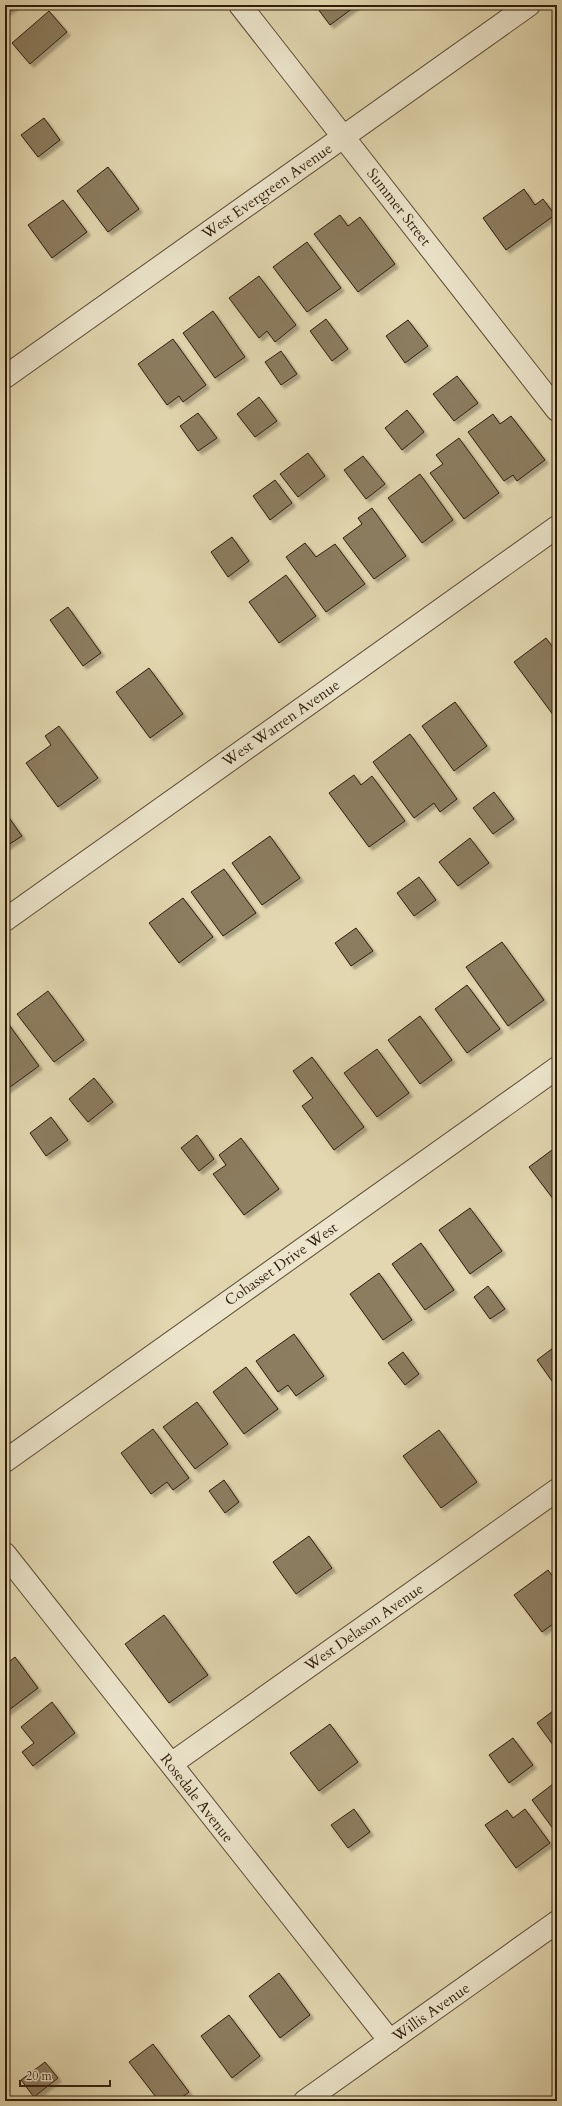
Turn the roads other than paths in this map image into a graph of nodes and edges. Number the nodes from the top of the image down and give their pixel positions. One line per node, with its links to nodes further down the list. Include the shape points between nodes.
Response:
1 (240, 5): 3 (street, Summer Street)
2 (529, 5): 3 (street, West Evergreen Avenue)
3 (343, 136): 4 (street, West Evergreen Avenue); 5 (street, Summer Street)
4 (5, 377)
5 (557, 410)
6 (557, 527): 7 (street, West Warren Avenue)
7 (5, 920)
8 (557, 1068): 9 (street, Cohasset Drive West)
9 (5, 1461)
10 (557, 1490): 12 (street, West Delason Avenue)
11 (5, 1554): 12 (street, Rosedale Avenue)
12 (171, 1764): 14 (street, Rosedale Avenue)
13 (557, 1922): 14 (street, Willis Avenue)
14 (390, 2041): 15 (street, Willis Avenue)
15 (305, 2101)

